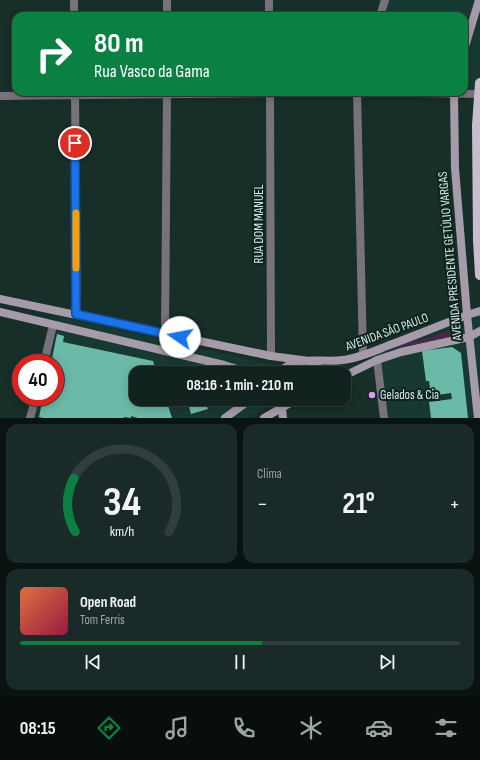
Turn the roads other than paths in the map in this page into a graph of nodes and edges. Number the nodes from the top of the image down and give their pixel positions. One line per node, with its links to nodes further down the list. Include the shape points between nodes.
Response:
1 (74, 0): 6 (street)
2 (167, 0): 7 (street)
3 (269, 0): 8 (street)
4 (385, 0): 9 (street)
5 (479, 0): 10 (street)
6 (74, 12)
7 (167, 12)
8 (269, 12)
9 (381, 12)
10 (468, 37)
11 (480, 83): 13 (main road)
12 (468, 94): 13 (street)
13 (479, 94): 21 (main road, via 477,125)
14 (0, 96): 15 (street)
15 (12, 96)
16 (75, 96): 25 (street)
17 (167, 96): 29 (street)
18 (270, 96): 33 (street, RUA DOM MANUEL)
19 (357, 96): 32 (street)
20 (454, 96): 26 (street, AVENIDA PRESIDENTE GETÚLIO VARGAS, via 455,168)
21 (480, 275)
22 (0, 298): 25 (street)
23 (480, 311): 26 (street, AVENIDA SÃO PAULO)
24 (0, 312): 27 (street)
25 (76, 314): 29 (street)
26 (467, 315): 30 (street, AVENIDA PRESIDENTE GETÚLIO VARGAS); 32 (street, AVENIDA SÃO PAULO)
27 (53, 325): 31 (street); 36 (street)
28 (480, 331): 30 (street, AVENIDA SÃO PAULO)
29 (165, 334): 33 (street)
30 (469, 337): 34 (street, AVENIDA SÃO PAULO, via 400,352); 49 (street, AVENIDA PRESIDENTE GETÚLIO VARGAS)
31 (46, 354)
32 (363, 355): 35 (street, AVENIDA SÃO PAULO, via 343,360)
33 (271, 356): 35 (street)
34 (377, 360): 39 (street, AVENIDA SÃO PAULO); 48 (street)
35 (309, 361): 37 (street, AVENIDA SÃO PAULO, via 293,362); 38 (street)
36 (227, 366)
37 (286, 366)
38 (318, 366)
39 (351, 373)
40 (33, 406): 44 (street)
41 (241, 406): 45 (street)
42 (285, 406): 43 (street)
43 (282, 408): 46 (street); 47 (street)
44 (30, 418)
45 (225, 418)
46 (264, 418)
47 (283, 418)
48 (384, 418)
49 (478, 418)

